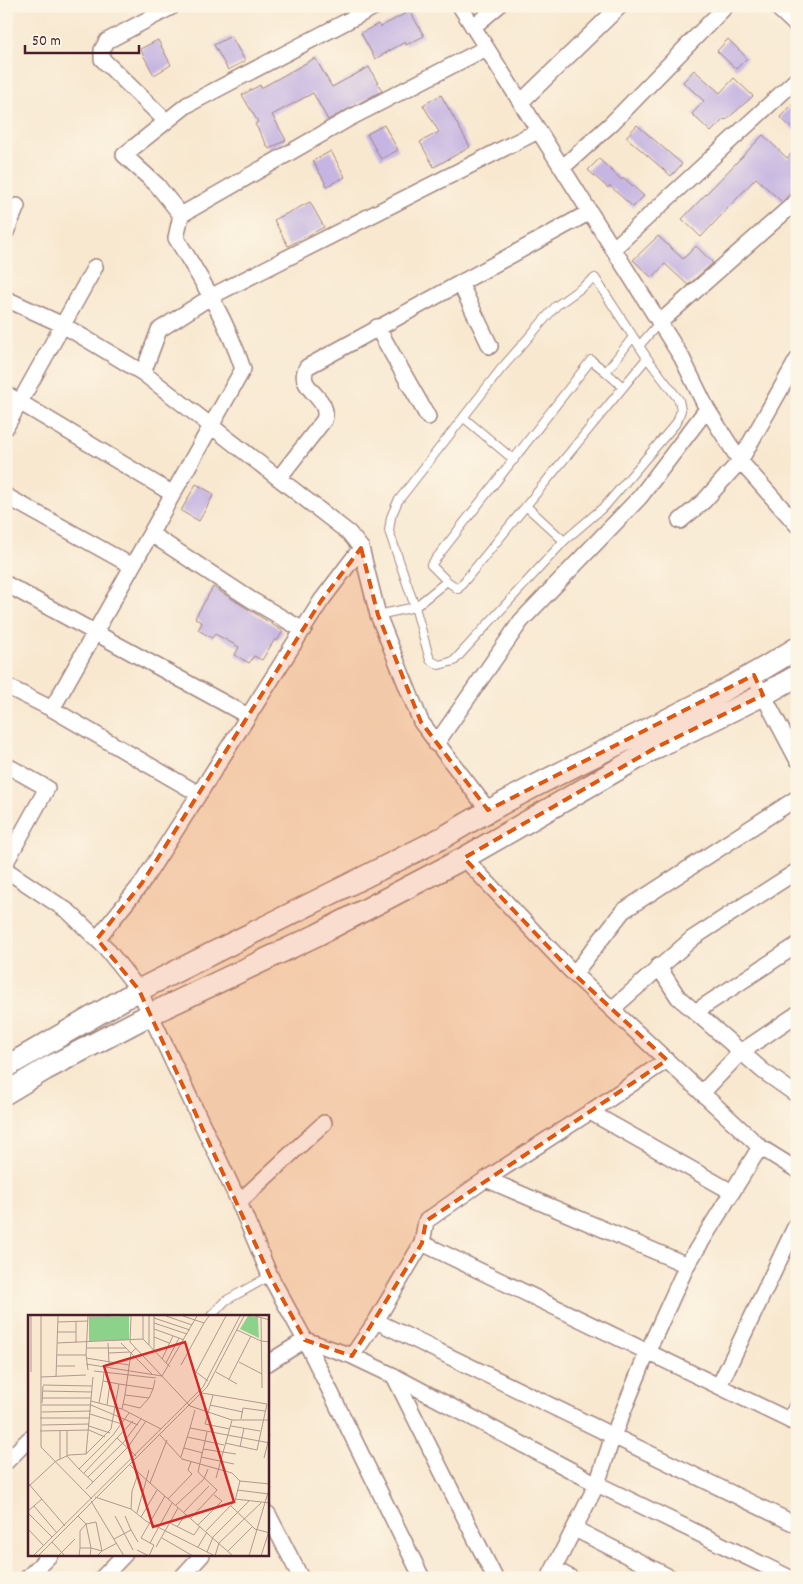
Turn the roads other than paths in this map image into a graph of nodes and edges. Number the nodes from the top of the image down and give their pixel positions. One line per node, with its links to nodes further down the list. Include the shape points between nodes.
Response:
1 (173, 6): 13 (street, via 107,41 102,50 102,59)
2 (376, 6): 13 (street, via 187,105)
3 (460, 6): 9 (street)
4 (498, 6): 9 (street)
5 (620, 6): 12 (street)
6 (726, 6): 15 (street, via 612,123)
7 (780, 6): 8 (street)
8 (797, 22)
9 (473, 27): 10 (street)
10 (486, 48): 12 (street); 19 (street, via 350,118)
11 (797, 79): 21 (street)
12 (521, 102): 14 (street)
13 (166, 121): 19 (street, via 124,155 157,185)
14 (538, 131): 15 (street); 24 (street)
15 (562, 168): 18 (street)
16 (797, 201): 26 (street)
17 (18, 206): 20 (street)
18 (590, 212): 21 (street); 23 (street)
19 (181, 215): 24 (street, via 176,238)
20 (6, 232)
21 (613, 249): 26 (street)
22 (95, 267): 27 (street)
23 (460, 282): 28 (street); 30 (street)
24 (212, 296): 35 (street, via 159,330); 42 (street, via 243,369)
25 (6, 299): 27 (street)
26 (659, 322): 31 (lane); 39 (street)
27 (63, 325): 35 (street); 38 (street)
28 (377, 327): 40 (street); 46 (street, via 308,367 303,374 326,413)
29 (633, 337): 31 (lane); 34 (lane); 41 (lane, via 595,278 556,306 501,369)
30 (490, 346)
31 (639, 346): 32 (lane)
32 (647, 358): 36 (lane); 53 (lane, via 679,400 681,410 677,422 606,505)
33 (797, 360): 45 (street)
34 (606, 372): 36 (lane); 44 (lane, via 591,360)
35 (143, 373): 42 (street)
36 (623, 387): 49 (lane)
37 (6, 394): 38 (street)
38 (20, 402): 43 (street); 47 (street)
39 (708, 409): 45 (street); 69 (street, via 640,497 521,621)
40 (428, 418)
41 (464, 418): 44 (lane); 58 (lane, via 398,502 390,517 389,531)
42 (212, 426): 46 (street); 47 (street)
43 (6, 427)
44 (514, 460): 56 (lane, via 431,565)
45 (740, 461): 50 (street, via 765,491); 51 (street, via 704,501)
46 (279, 478): 54 (street, via 348,533)
47 (173, 494): 52 (street)
48 (6, 496): 55 (street)
49 (526, 506): 53 (lane); 56 (lane, via 458,589)
50 (795, 517)
51 (680, 521)
52 (151, 534): 55 (street); 60 (street)
53 (564, 541): 58 (lane, via 454,661 439,665 430,660)
54 (361, 548): 59 (street); 60 (street)
55 (132, 566): 61 (street)
56 (447, 581): 58 (lane)
57 (6, 584): 61 (street)
58 (415, 607): 59 (lane)
59 (378, 615): 69 (street, via 421,722)
60 (303, 630): 68 (street)
61 (96, 631): 67 (street); 68 (street)
62 (797, 648): 63 (street)
63 (754, 675): 66 (street); 74 (street)
64 (797, 676): 66 (street)
65 (6, 686): 67 (street)
66 (763, 695): 70 (street); 75 (street, via 658,747)
67 (52, 709): 72 (street)
68 (248, 716): 72 (street)
69 (436, 744): 74 (street)
70 (797, 759)
71 (6, 765): 76 (street, via 47,788)
72 (198, 794): 79 (street, via 142,883)
73 (797, 798): 82 (street, via 623,911)
74 (488, 810): 83 (street, via 444,837)
75 (464, 858): 82 (street); 86 (street, via 309,939)
76 (6, 862)
77 (6, 870): 79 (street, via 69,912)
78 (797, 871): 81 (street, via 693,938)
79 (97, 939): 83 (street)
80 (797, 945): 85 (street)
81 (658, 966): 84 (street); 85 (street, via 678,997)
82 (574, 974): 84 (street)
83 (139, 990): 86 (street); 90 (street)
84 (612, 1008): 89 (street)
85 (695, 1012): 88 (street)
86 (151, 1014): 91 (street); 100 (street)
87 (796, 1015): 88 (street)
88 (741, 1052): 92 (street); 93 (street)
89 (667, 1060): 92 (street); 94 (street)
90 (6, 1067)
91 (6, 1093)
92 (702, 1093): 96 (street)
93 (797, 1095)
94 (590, 1112): 98 (street); 99 (street)
95 (324, 1124): 100 (street)
96 (760, 1147): 97 (street); 99 (street)
97 (797, 1170)
98 (486, 1179): 102 (street, via 426,1221); 103 (street)
99 (732, 1192): 103 (street)
100 (239, 1202): 104 (street)
101 (797, 1224): 112 (street)
102 (422, 1243): 106 (street); 108 (street)
103 (688, 1265): 108 (street)
104 (270, 1276): 105 (lane, via 225,1301); 107 (street)
105 (212, 1315)
106 (376, 1321): 109 (street); 115 (street)
107 (304, 1340): 109 (street); 110 (street); 132 (street)
108 (647, 1353): 112 (street); 115 (street)
109 (352, 1356): 111 (street)
110 (269, 1362)
111 (394, 1376): 118 (street); 133 (street)
112 (718, 1386): 114 (street)
113 (797, 1406): 114 (street)
114 (793, 1423)
115 (613, 1436): 118 (street); 120 (street)
116 (28, 1440): 117 (street)
117 (6, 1462)
118 (597, 1484): 121 (street); 125 (street)
119 (269, 1516): 131 (street)
120 (797, 1526)
121 (575, 1529): 126 (street); 127 (street)
122 (49, 1556): 128 (street)
123 (123, 1556): 129 (street)
124 (201, 1556): 130 (street)
125 (755, 1570): 135 (street)
126 (552, 1573): 134 (street)
127 (665, 1577)
128 (27, 1578)
129 (102, 1578)
130 (181, 1578)
131 (301, 1578)
132 (422, 1578)
133 (495, 1578)
134 (571, 1578)
135 (790, 1578)

